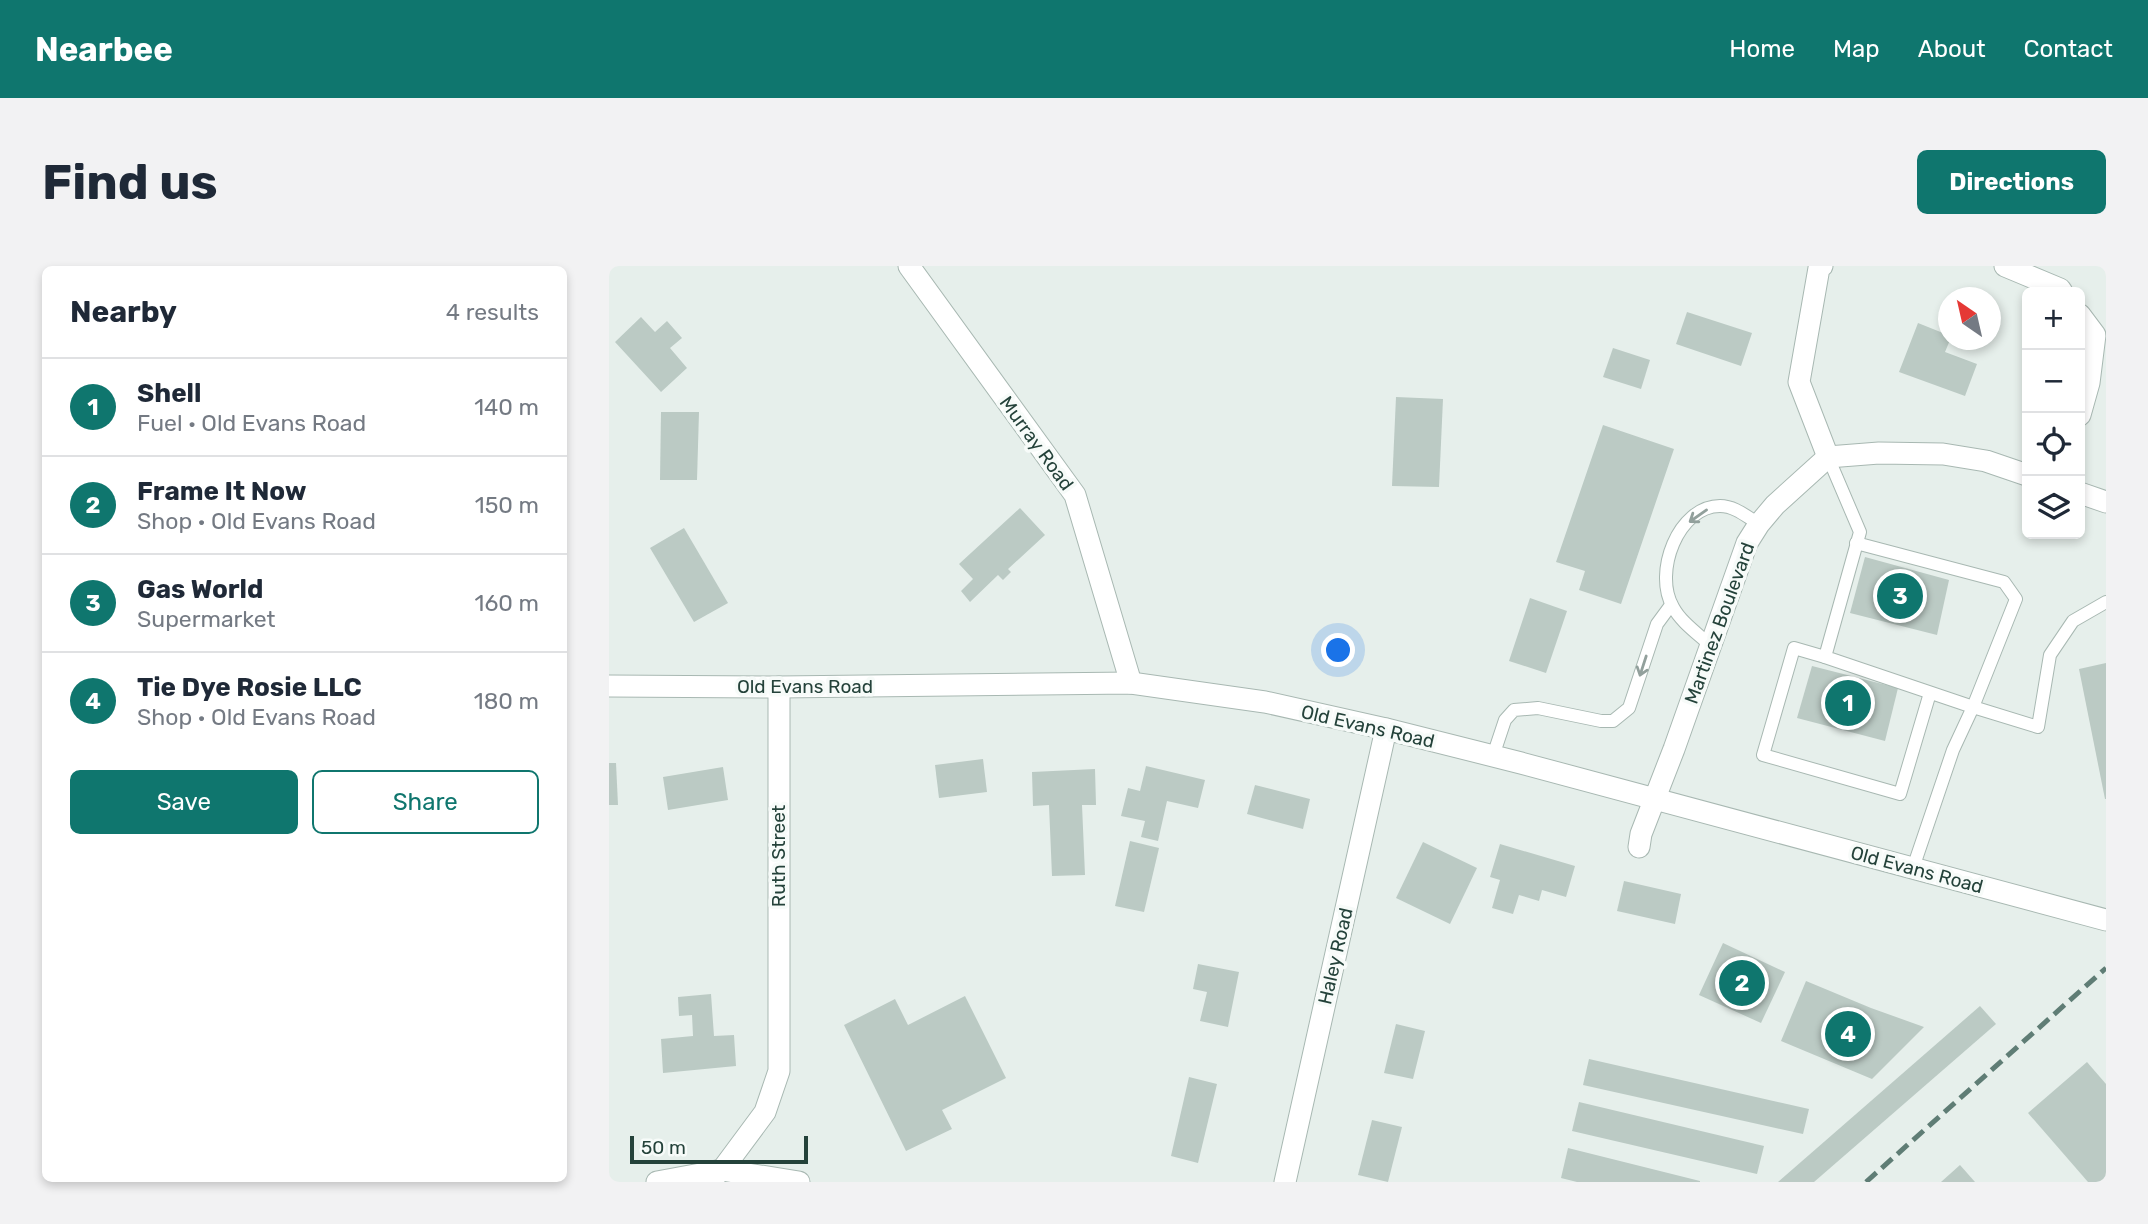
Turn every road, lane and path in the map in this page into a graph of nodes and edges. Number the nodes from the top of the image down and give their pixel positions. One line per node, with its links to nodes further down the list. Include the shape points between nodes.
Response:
1 (909, 266): 17 (street, Murray Road, via 1075,495)
2 (1822, 266): 7 (street, via 1799,383)
3 (2005, 266): 4 (street)
4 (2055, 287)
5 (2085, 322): 6 (street, via 2095,335)
6 (2081, 413)
7 (1828, 457): 8 (street, via 1943,454); 11 (street, Martinez Boulevard); 12 (lane, via 1860,532)
8 (2022, 473)
9 (2085, 495): 10 (street)
10 (2106, 502)
11 (1759, 524): 14 (lane, one-way to 14, via 1734,508 1719,506 1693,518 1671,545 1666,566); 15 (street, Martinez Boulevard, via 1747,543)
12 (1856, 543): 16 (lane); 21 (lane, via 2004,582 2016,599)
13 (2106, 602): 21 (lane, via 2073,621 2050,655 2038,727)
14 (1671, 605): 15 (lane); 23 (lane, one-way to 23, via 1657,624 1623,715 1601,721 1538,708 1514,710 1505,720)
15 (1710, 645): 24 (street, Martinez Boulevard)
16 (1825, 657): 20 (lane); 20 (lane, via 1794,648 1763,755 1901,794)
17 (1131, 683): 19 (street, Old Evans Road); 22 (street, Old Evans Road, via 1265,702)
18 (609, 686): 19 (street, Old Evans Road)
19 (779, 687): 28 (street, Ruth Street, via 779,1071 765,1112)
20 (1930, 693): 21 (lane)
21 (1973, 708): 26 (lane, via 1953,750)
22 (1386, 729): 23 (street, Old Evans Road); 31 (street, Haley Road)
23 (1493, 757): 24 (street, Old Evans Road)
24 (1655, 799): 25 (street, Martinez Boulevard); 26 (street, Old Evans Road)
25 (1639, 847)
26 (1913, 868): 27 (street, Old Evans Road)
27 (2106, 920)
28 (715, 1176): 29 (street); 30 (street)
29 (657, 1182)
30 (799, 1182)
31 (1285, 1182)

